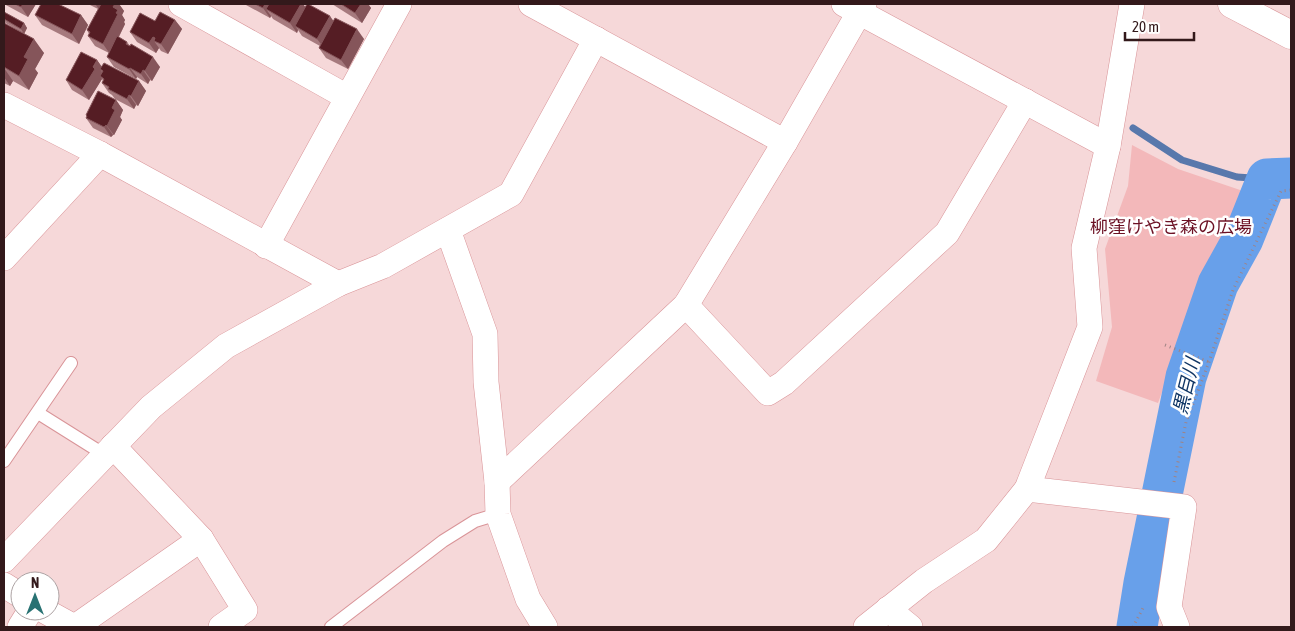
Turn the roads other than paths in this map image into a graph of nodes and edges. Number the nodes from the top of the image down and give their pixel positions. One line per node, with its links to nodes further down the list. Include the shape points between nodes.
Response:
1 (181, 4): 9 (street)
2 (399, 4): 9 (street)
3 (531, 4): 8 (street)
4 (1132, 4): 13 (street)
5 (1232, 4): 7 (main road)
6 (856, 7): 10 (street); 12 (street)
7 (1291, 35)
8 (596, 39): 12 (street); 15 (street, via 511,194)
9 (347, 96): 16 (street)
10 (1025, 101): 13 (street); 19 (street, via 947,233 784,383 768,393)
11 (4, 105): 14 (street)
12 (785, 142): 19 (street)
13 (1108, 146): 25 (street, via 1084,248 1090,327)
14 (100, 154): 16 (street); 17 (street)
15 (448, 230): 18 (street, via 383,266); 24 (street, via 486,334 486,382)
16 (266, 246): 18 (street)
17 (4, 258)
18 (338, 284): 22 (street, via 226,346 151,407)
19 (686, 305): 24 (street)
20 (71, 363): 21 (lane)
21 (38, 413): 22 (lane); 23 (lane)
22 (109, 450): 27 (street); 28 (street)
23 (4, 461)
24 (497, 482): 26 (street)
25 (1027, 489): 29 (street, via 986,540); 37 (street, via 1184,507 1169,607)
26 (498, 514): 33 (lane, via 475,521 443,541); 34 (street, via 528,599)
27 (200, 539): 31 (street); 32 (street, via 245,610)
28 (4, 560)
29 (888, 609): 35 (street); 36 (street)
30 (60, 619): 31 (street)
31 (74, 627)
32 (221, 627)
33 (331, 627)
34 (545, 627)
35 (866, 627)
36 (910, 627)
37 (1177, 627)

